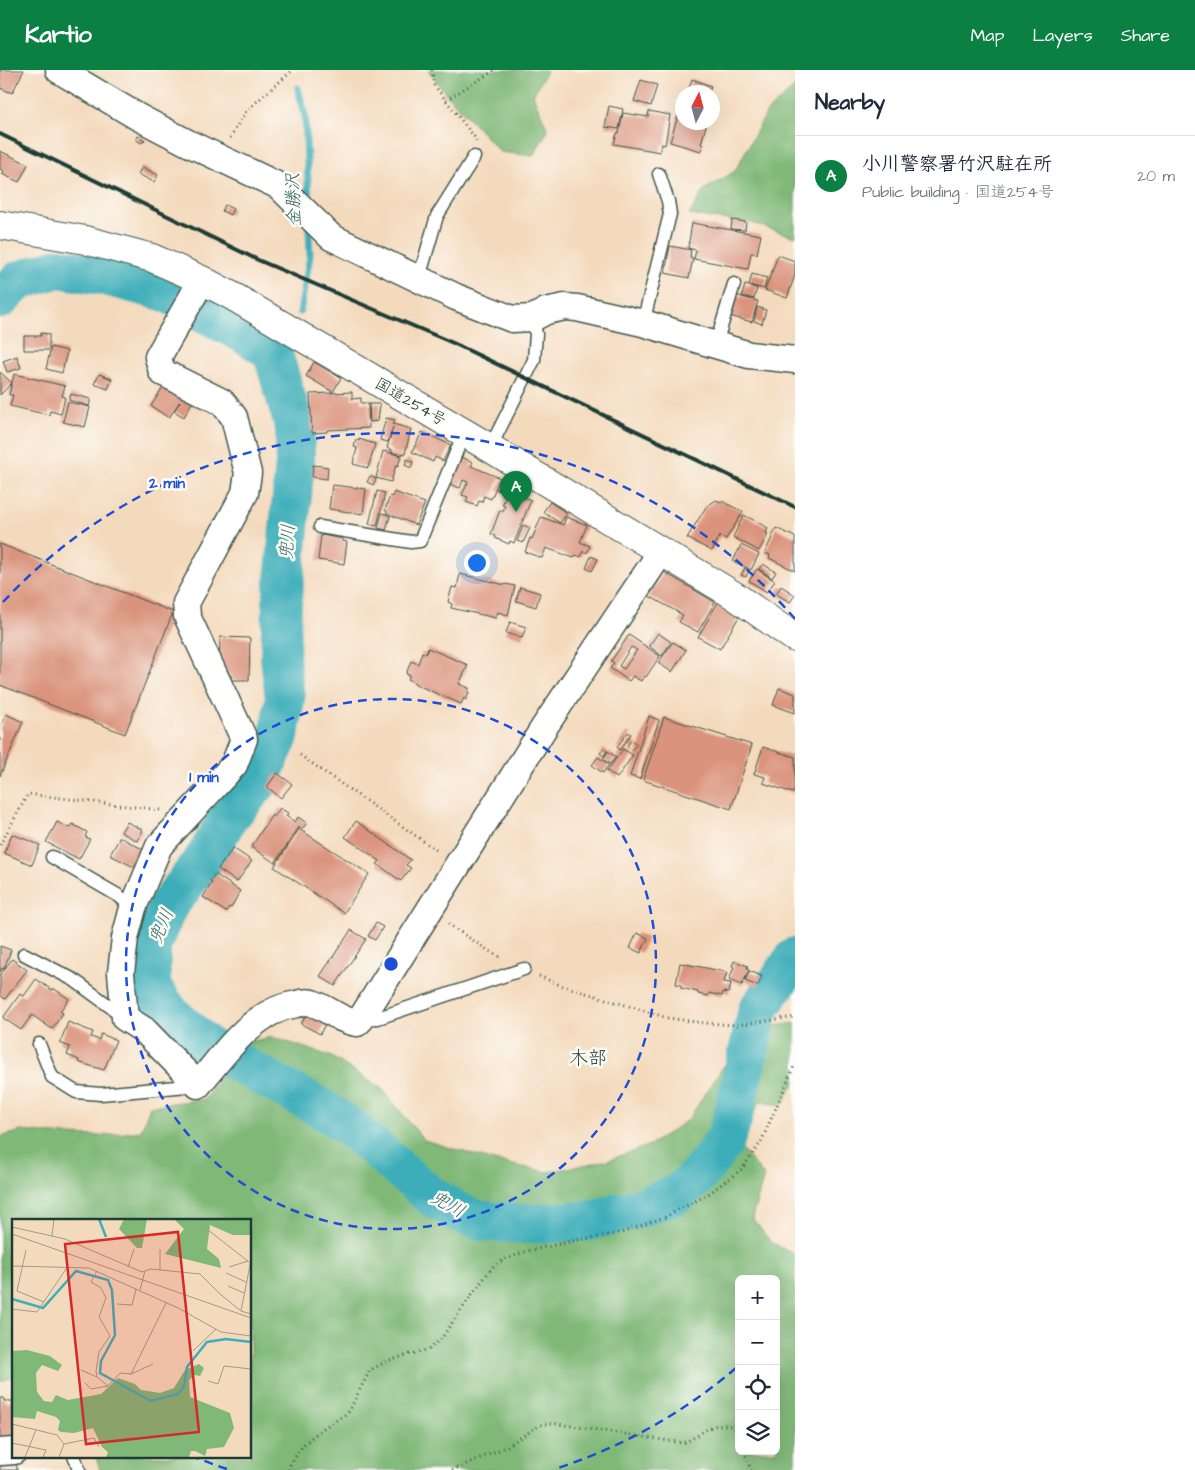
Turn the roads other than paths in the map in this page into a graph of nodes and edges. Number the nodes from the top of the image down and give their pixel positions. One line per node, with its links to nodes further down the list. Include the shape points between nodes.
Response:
1 (59, 70): 5 (street, via 138,117 278,186 331,236)
2 (474, 157): 5 (lane, via 437,216)
3 (659, 174): 9 (lane, via 670,214)
4 (3, 229): 6 (highway, 国道254号, via 85,240 152,258)
5 (419, 278): 8 (street, via 512,319)
6 (202, 280): 12 (highway, 国道254号); 18 (street, via 158,357 162,372 222,402 234,417 248,473 245,493 186,603 187,616 244,739 234,765 159,846)
7 (734, 284): 10 (lane)
8 (533, 318): 9 (street, via 565,307); 13 (lane, via 536,334 534,360)
9 (643, 323): 10 (street)
10 (716, 344): 11 (street, via 749,354)
11 (795, 360)
12 (464, 433): 13 (highway, 国道254号); 14 (lane, via 420,541)
13 (490, 448): 15 (highway, 国道254号)
14 (320, 527)
15 (661, 552): 16 (highway, 国道254号, via 735,596); 22 (street, via 546,726)
16 (795, 638)
17 (52, 857): 18 (lane, via 119,896)
18 (133, 908): 21 (street, via 121,973)
19 (24, 954): 21 (lane, via 74,980)
20 (524, 969): 22 (lane, via 378,1018)
21 (125, 1018): 24 (street, via 144,1030)
22 (361, 1020): 24 (street, via 349,1022 310,1002 286,1005 240,1034)
23 (39, 1044): 24 (lane, via 52,1077 76,1092 101,1094)
24 (198, 1084)
25 (75, 1458): 26 (lane)
26 (79, 1470)

